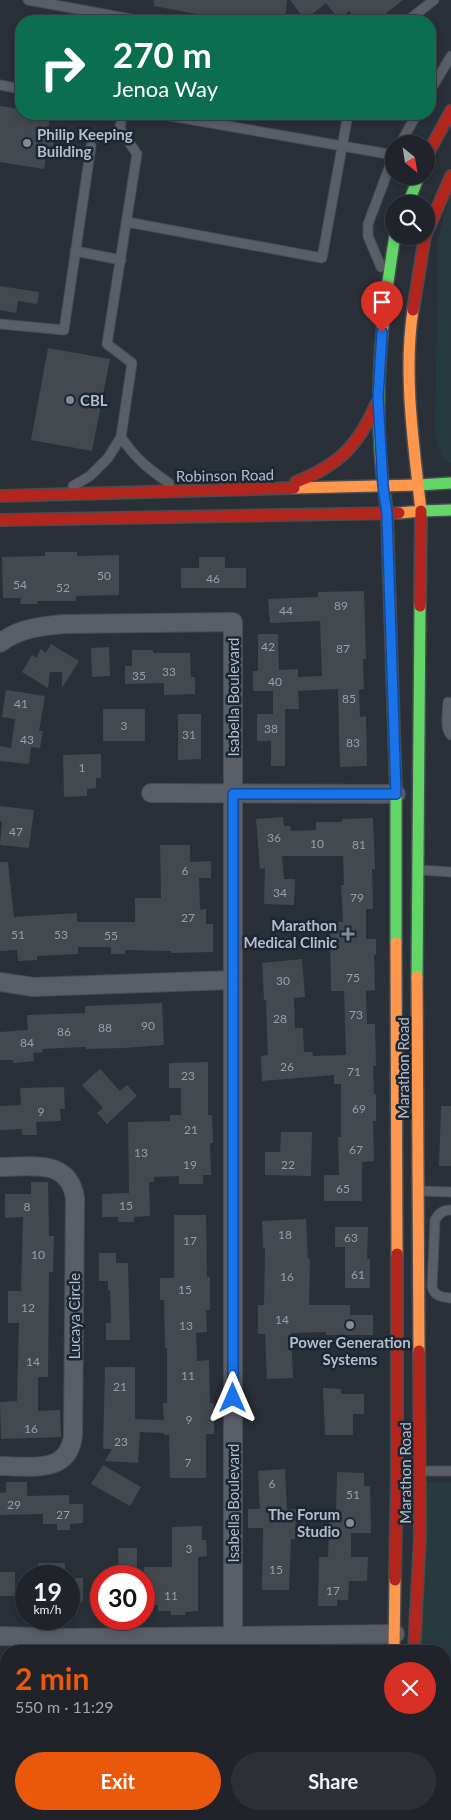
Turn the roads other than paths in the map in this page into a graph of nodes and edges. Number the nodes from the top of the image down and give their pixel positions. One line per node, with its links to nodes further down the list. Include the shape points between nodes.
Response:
1 (28, 0): 3 (lane)
2 (434, 0): 4 (lane)
3 (107, 15)
4 (415, 15)
5 (451, 56): 6 (lane)
6 (436, 81)
7 (0, 85): 8 (lane)
8 (15, 88)
9 (451, 111): 15 (main road)
10 (121, 120): 22 (lane, via 120,129 137,154)
11 (193, 120): 17 (lane)
12 (347, 120): 17 (lane)
13 (414, 120): 14 (lane)
14 (405, 135)
15 (435, 140)
16 (91, 146): 25 (lane)
17 (342, 146): 18 (lane); 22 (lane, via 322,258)
18 (385, 153)
19 (451, 176): 21 (main road, Marathon Road)
20 (385, 179): 27 (lane, via 368,224 368,236 380,263)
21 (435, 214)
22 (126, 222): 26 (lane)
23 (393, 245): 27 (main road)
24 (424, 245): 32 (main road, Marathon Road, via 410,332 411,424)
25 (75, 251): 26 (lane); 28 (lane, via 64,330)
26 (120, 260): 30 (lane, via 107,344 132,363)
27 (385, 294): 29 (main road)
28 (0, 324)
29 (378, 398): 33 (main road, Marathon Road); 34 (main road, via 366,428 343,456 315,476)
30 (121, 437): 35 (lane, via 135,457 169,483); 36 (lane, via 108,458 90,476 68,488)
31 (451, 483): 32 (main road, Robinson Road)
32 (418, 485): 33 (main road, Robinson Road); 39 (main road, Marathon Road)
33 (383, 486): 34 (main road, Robinson Road); 40 (main road, Marathon Road)
34 (260, 490): 35 (main road, Robinson Road)
35 (169, 492): 36 (main road, Robinson Road)
36 (67, 494): 37 (main road, Robinson Road)
37 (0, 496)
38 (451, 510): 39 (main road)
39 (421, 511): 40 (main road); 48 (main road, Marathon Road)
40 (387, 514): 41 (main road); 47 (main road, Marathon Road)
41 (0, 520)
42 (0, 643): 46 (street, Isabella Boulevard, via 14,633 42,626 233,622)
43 (448, 702): 44 (lane, via 447,727)
44 (451, 735)
45 (151, 793): 46 (street)
46 (233, 794): 47 (street); 50 (street, Isabella Boulevard)
47 (396, 794): 58 (main road, Marathon Road)
48 (416, 870): 49 (lane); 53 (main road, Marathon Road)
49 (451, 872)
50 (233, 980): 51 (street, via 33,987); 61 (street, Isabella Boulevard)
51 (0, 982)
52 (0, 1167): 57 (street, Lucaya Circle, via 57,1170 70,1181 75,1198 71,1448 63,1460 49,1465)
53 (418, 1191): 54 (lane); 58 (main road, Marathon Road)
54 (451, 1192)
55 (451, 1210): 56 (lane, via 442,1212 435,1220 432,1287 438,1296)
56 (451, 1298)
57 (0, 1466)
58 (408, 1471): 59 (lane); 62 (main road, Marathon Road); 64 (main road, Marathon Road, via 420,1537)
59 (451, 1471)
60 (0, 1636): 63 (street)
61 (233, 1636): 62 (street); 63 (street)
62 (395, 1643)
63 (70, 1645)
64 (414, 1645)

